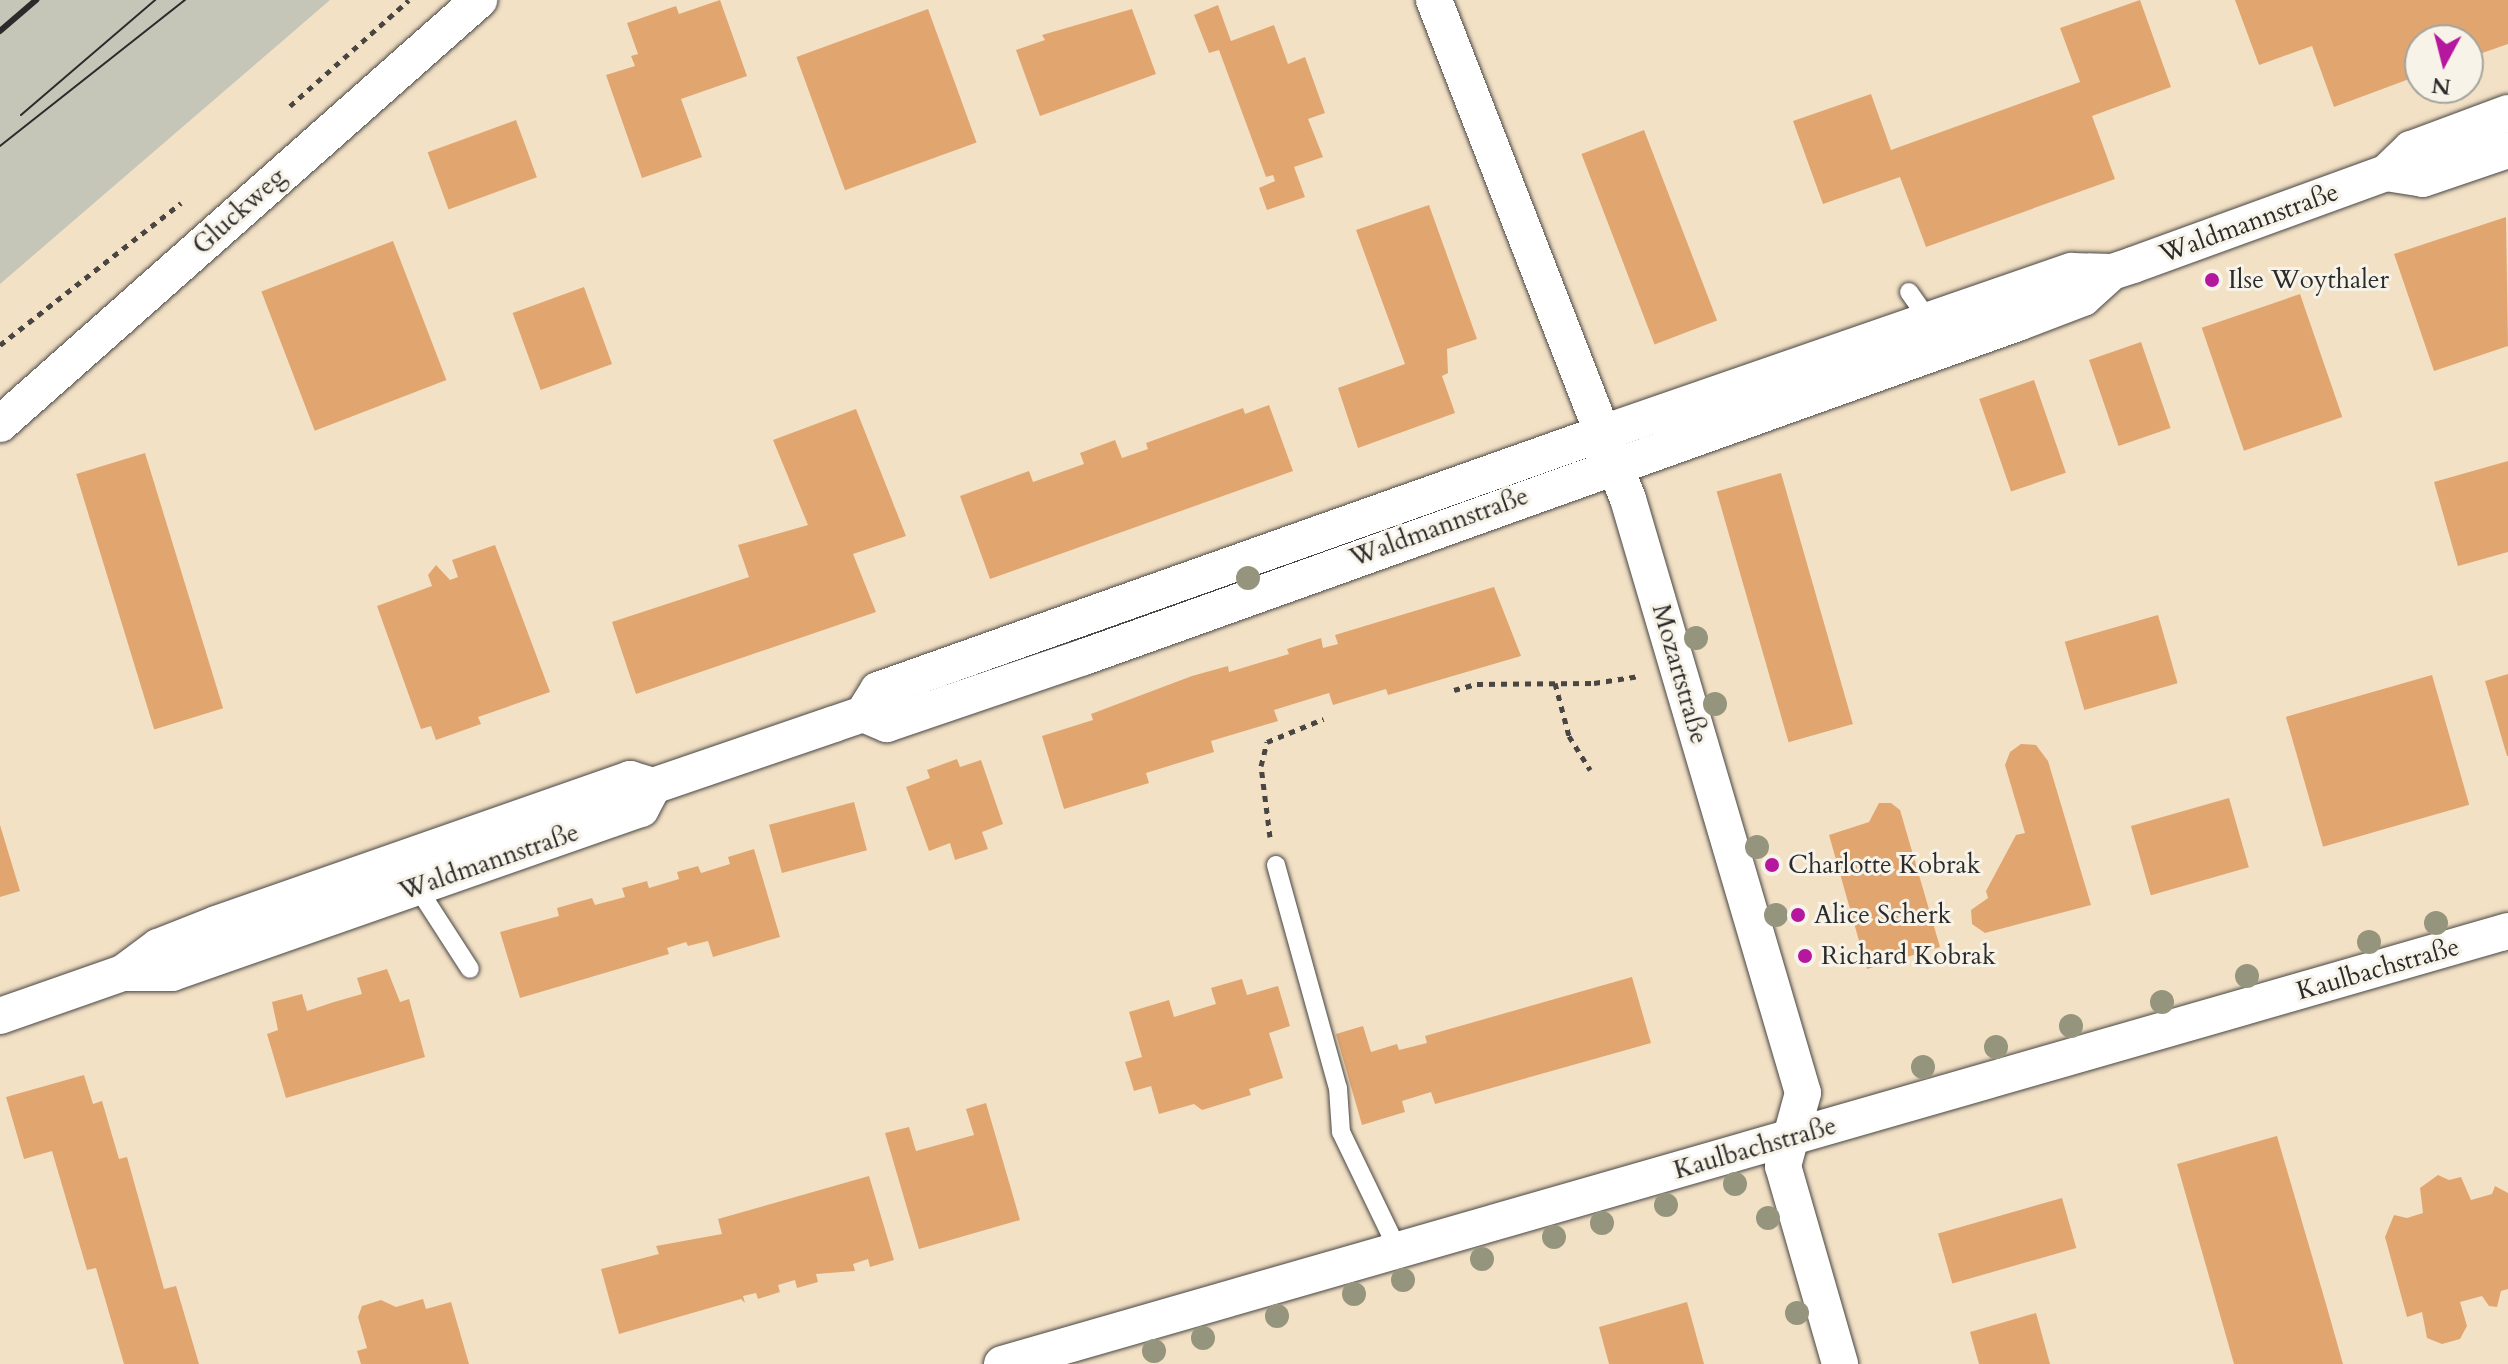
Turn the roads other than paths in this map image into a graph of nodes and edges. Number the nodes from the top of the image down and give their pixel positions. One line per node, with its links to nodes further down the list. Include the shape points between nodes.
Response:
1 (479, 0): 6 (street, Gluckweg)
2 (1434, 0): 7 (street, Mozartstraße)
3 (2508, 113): 5 (street, Waldmannstraße, via 2411,149)
4 (2508, 150): 5 (street, Waldmannstraße, via 2423,179)
5 (2386, 173): 7 (street, Waldmannstraße, via 2112,272 2072,271 2012,308 1927,320)
6 (0, 424)
7 (1607, 449): 9 (street, Waldmannstraße, via 878,690 863,714 653,786 641,809); 13 (street, Mozartstraße, via 1628,499 1803,1093)
8 (1276, 865): 14 (lane, via 1338,1088 1341,1132)
9 (410, 873): 11 (lane); 12 (street, Waldmannstraße, via 308,910 172,973 123,973)
10 (2508, 931): 13 (street, Kaulbachstraße)
11 (470, 969)
12 (0, 1016)
13 (1790, 1137): 14 (street, Kaulbachstraße); 16 (street, Mozartstraße, via 1783,1166)
14 (1398, 1250): 15 (street, Kaulbachstraße)
15 (1002, 1364)
16 (1840, 1364)

